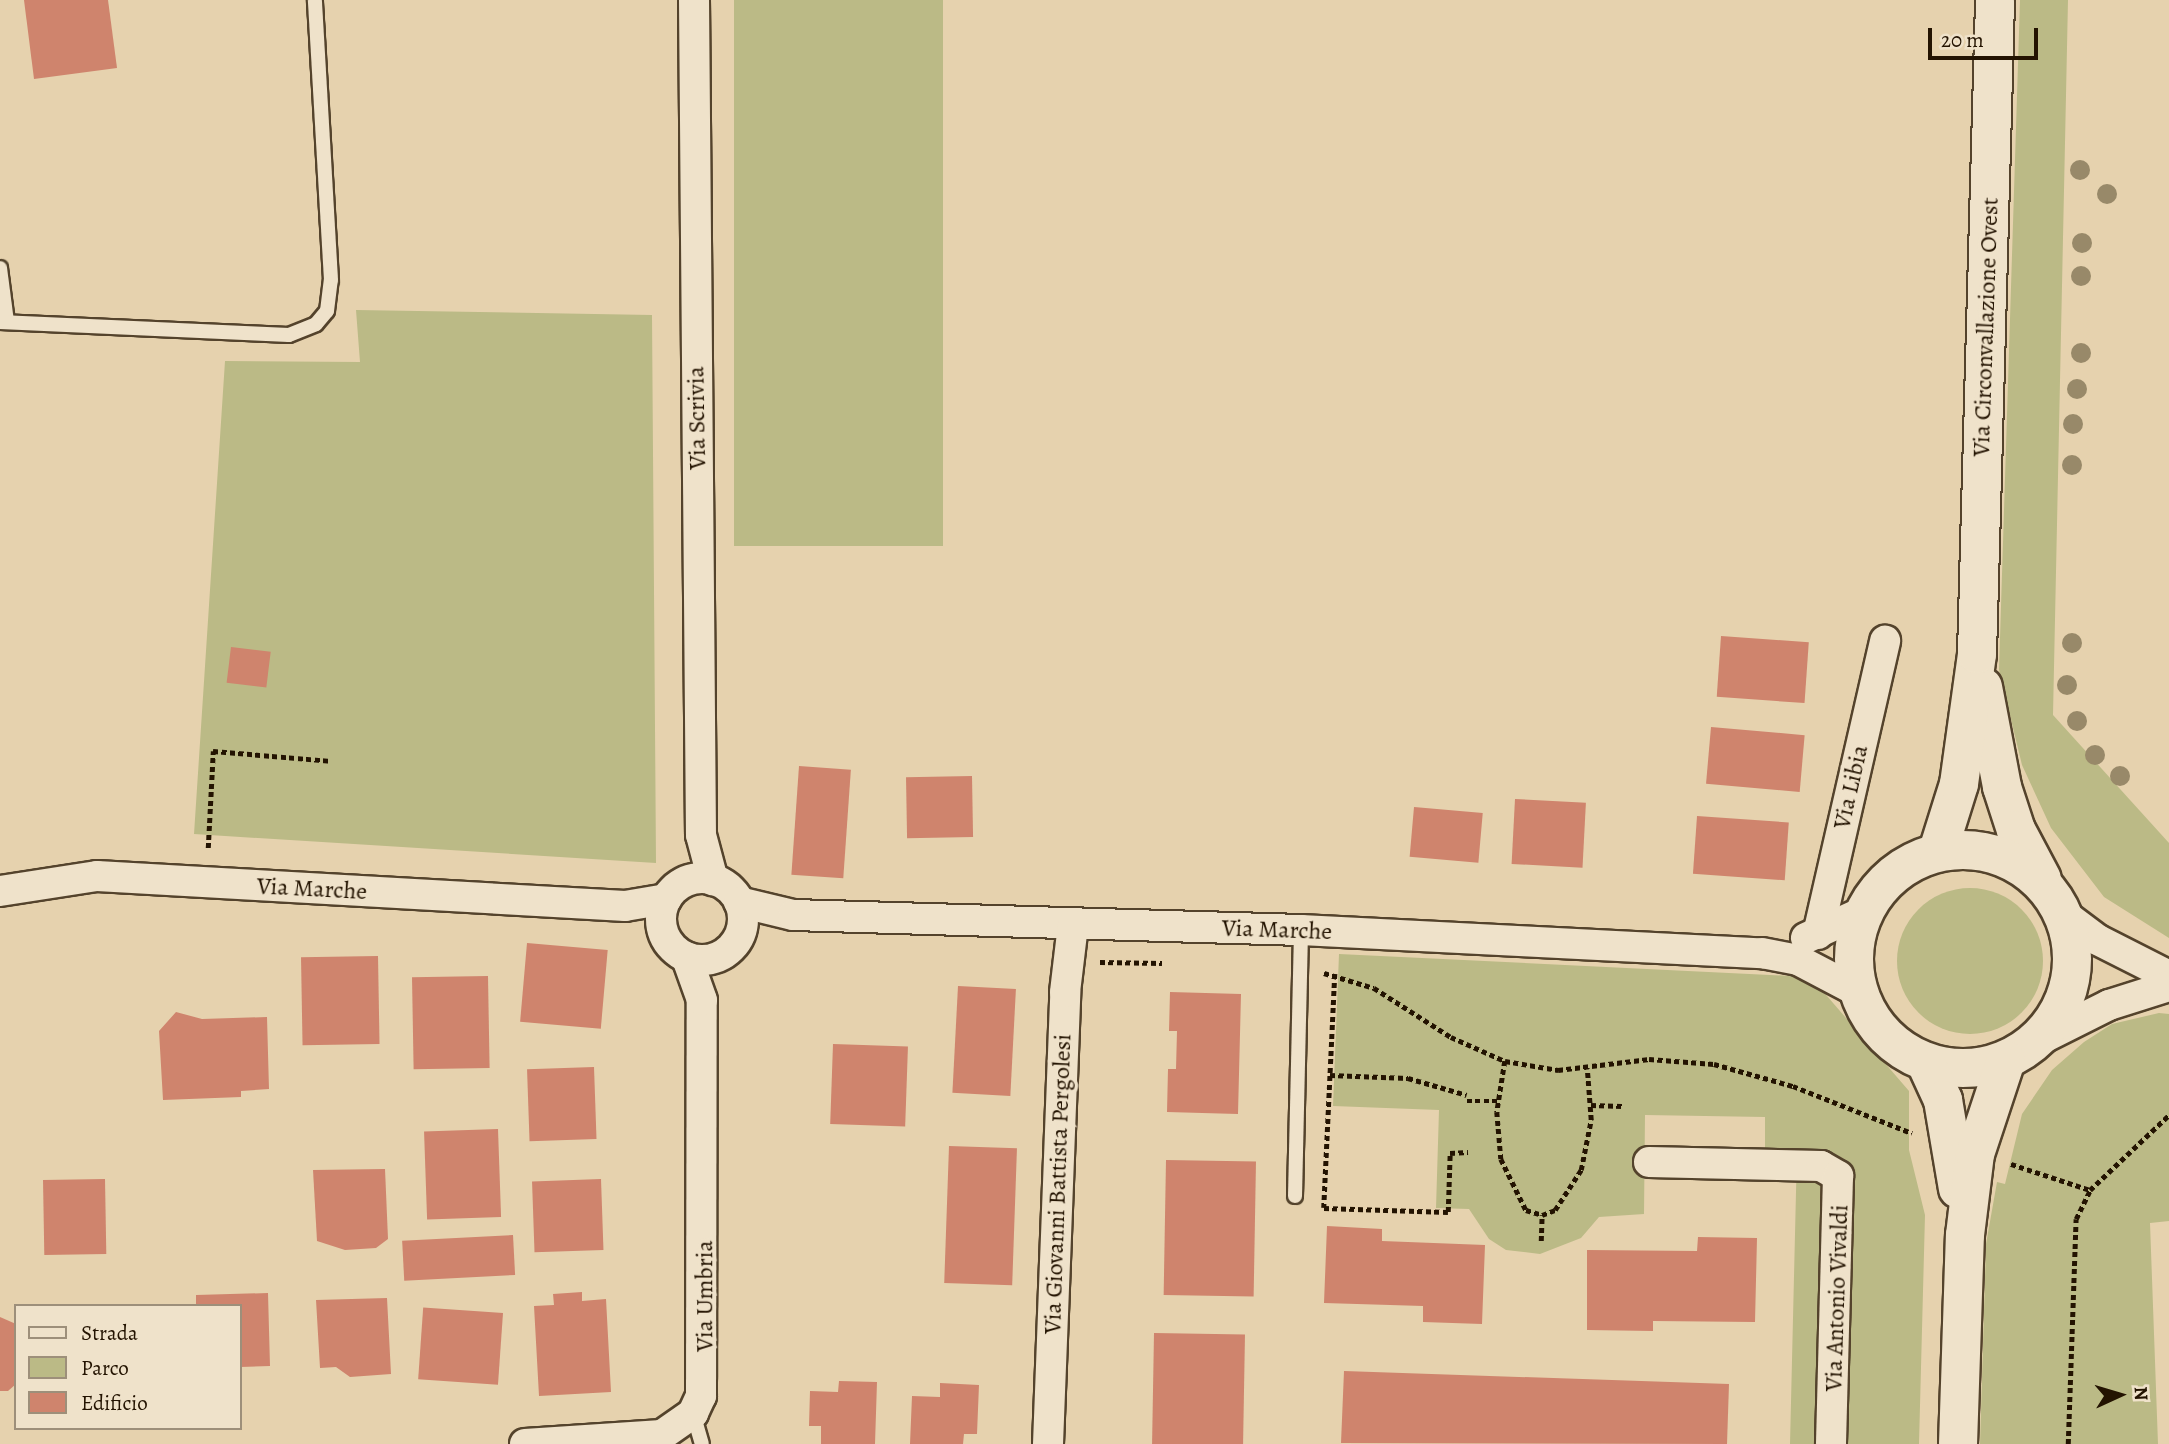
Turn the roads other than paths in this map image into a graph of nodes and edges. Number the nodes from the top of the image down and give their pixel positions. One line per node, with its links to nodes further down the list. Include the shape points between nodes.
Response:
1 (314, 0): 5 (lane, via 331,280 327,311 316,324 289,335)
2 (694, 0): 10 (street, Via Scrivia, via 701,835)
3 (1995, 0): 7 (main road, Via Circonvallazione Ovest)
4 (0, 268): 5 (lane)
5 (4, 322)
6 (1885, 641): 16 (street, Via Libia)
7 (1977, 654): 8 (main road, Via Circonvallazione Ovest, via 1959,784); 11 (main road, Via Circonvallazione Ovest, via 2002,787 2016,830)
8 (1938, 851): 11 (main road, via 1997,854); 12 (main road, via 1912,860 1887,879)
9 (0, 891): 10 (street, Via Marche, via 97,876 625,906)
10 (681, 895): 13 (street); 19 (street, via 671,947)
11 (2054, 900): 20 (street, via 2098,940); 24 (main road, via 2072,946 2070,982 2057,1015)
12 (1865, 911): 16 (street, Via Marche); 22 (main road, via 1853,957)
13 (741, 913): 14 (street, Via Marche); 18 (street, via 734,944)
14 (1073, 925): 15 (street, Via Marche); 32 (street, Via Giovanni Battista Pergolesi)
15 (1301, 930): 17 (street, Via Marche); 27 (lane)
16 (1818, 934): 17 (street, Via Marche)
17 (1762, 953): 22 (street, Via Marche, via 1798,960)
18 (717, 957): 19 (street); 23 (street, Via Umbria)
19 (687, 958): 23 (street, Via Umbria)
20 (2169, 976)
21 (2169, 986): 24 (street, via 2109,1005)
22 (1857, 991): 25 (main road, via 1888,1038)
23 (702, 1000): 29 (street, Via Umbria, via 705,1379)
24 (2020, 1051): 25 (main road, via 1966,1069); 28 (main road, via 1975,1154)
25 (1926, 1063): 28 (main road, via 1943,1100)
26 (1649, 1162): 33 (street, Via Antonio Vivaldi, via 1821,1166 1838,1176)
27 (1295, 1196)
28 (1965, 1235): 34 (main road)
29 (693, 1413): 30 (street, via 662,1435 640,1440); 31 (lane)
30 (525, 1444)
31 (702, 1444)
32 (1048, 1444)
33 (1831, 1444)
34 (1958, 1444)

